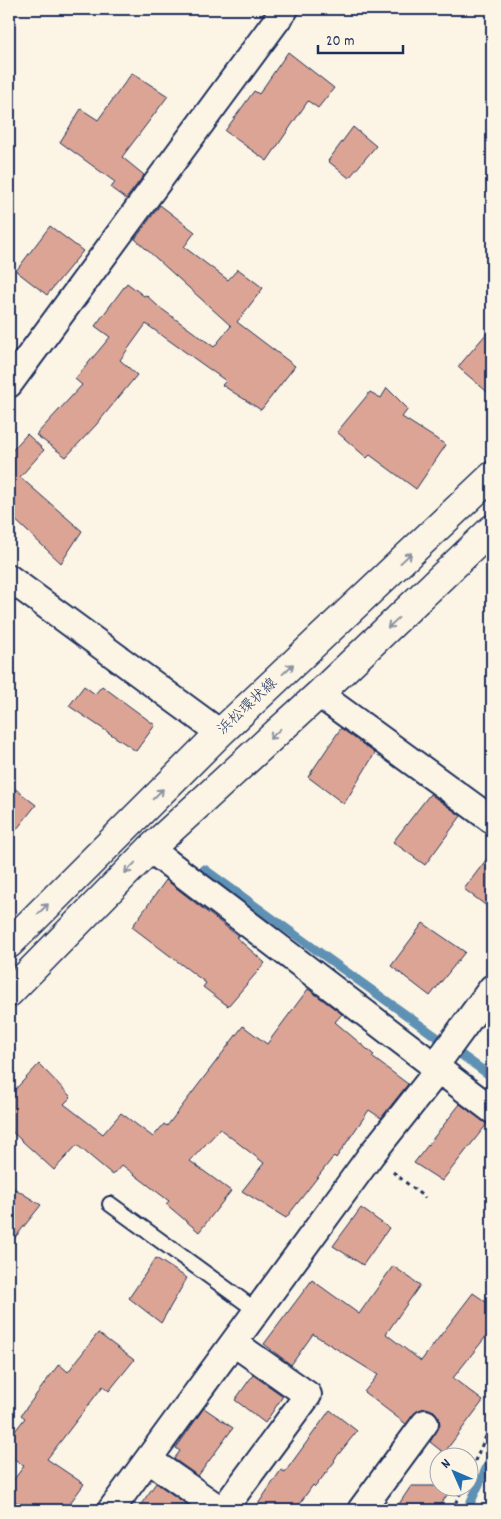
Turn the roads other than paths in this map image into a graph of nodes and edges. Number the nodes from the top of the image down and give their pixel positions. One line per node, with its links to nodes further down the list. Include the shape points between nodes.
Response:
1 (285, 9): 2 (street)
2 (9, 384)
3 (492, 476): 7 (highway, 浜松環状線, one-way to 3)
4 (490, 534): 6 (highway, one-way to 6)
5 (9, 578): 7 (street)
6 (318, 694): 8 (street); 9 (highway, one-way to 9)
7 (220, 733): 10 (highway, 浜松環状線, one-way to 7)
8 (492, 820)
9 (150, 848): 12 (highway, one-way to 12); 13 (street)
10 (9, 944)
11 (492, 988): 13 (street)
12 (9, 993)
13 (443, 1057): 14 (street); 16 (street)
14 (492, 1110)
15 (110, 1204): 16 (lane)
16 (257, 1311): 17 (street)
17 (234, 1343): 19 (street); 21 (street, via 308,1395)
18 (425, 1423): 22 (street)
19 (149, 1460): 20 (street); 21 (street)
20 (111, 1510)
21 (222, 1510)
22 (361, 1510)

